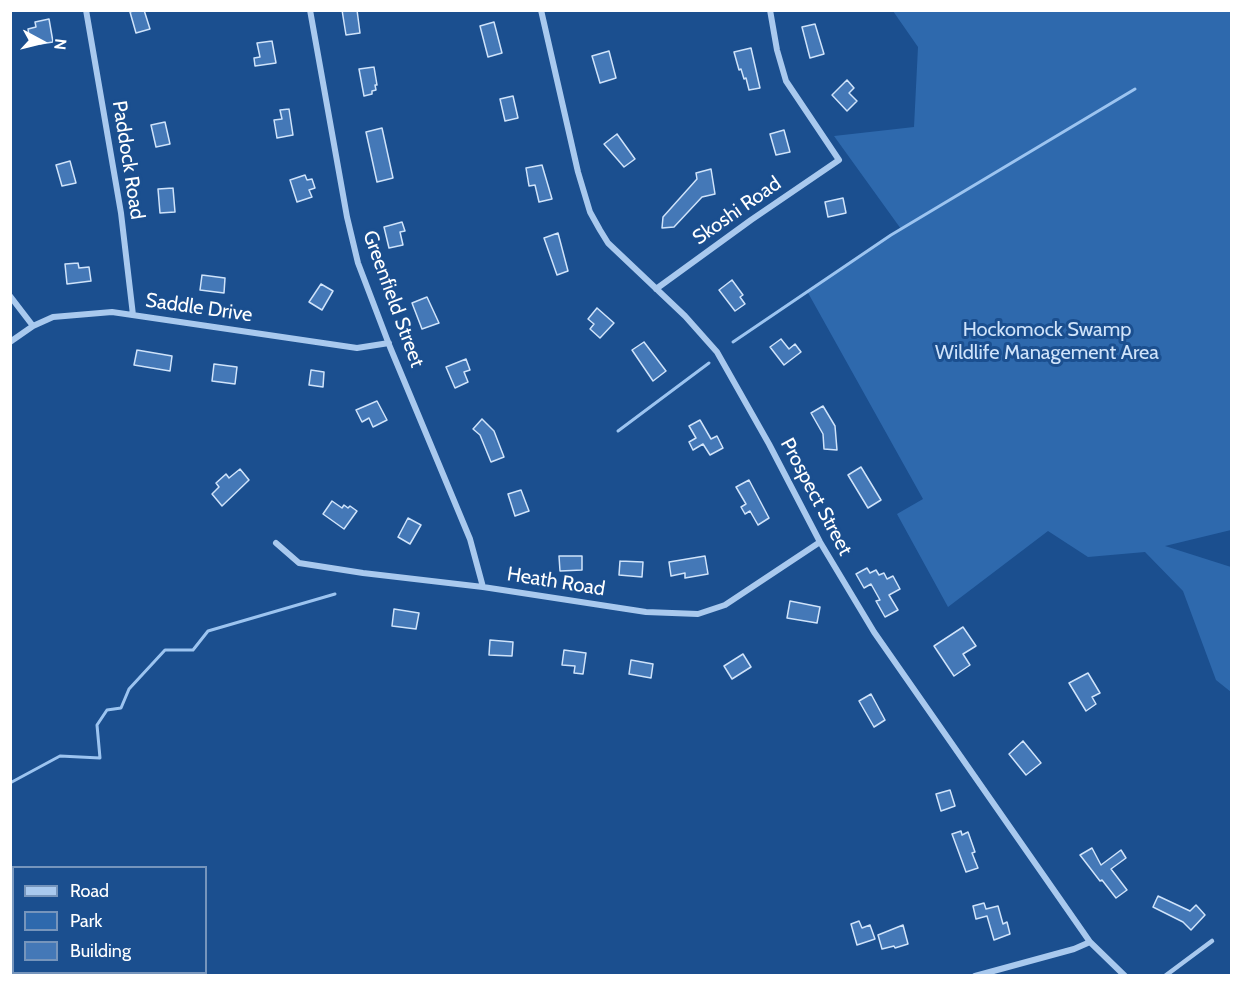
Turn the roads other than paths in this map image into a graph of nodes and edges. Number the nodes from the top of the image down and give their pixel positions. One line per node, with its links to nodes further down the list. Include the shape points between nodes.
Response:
1 (86, 10): 7 (street, Paddock Road, via 121,213)
2 (310, 10): 10 (street, Greenfield Street, via 347,217 358,263)
3 (541, 10): 5 (street, Prospect Street, via 590,212 608,243)
4 (770, 10): 5 (street, Skoshi Road, via 786,81 839,160)
5 (656, 289): 11 (street, Prospect Street, via 686,316 722,360)
6 (10, 296): 8 (street)
7 (133, 315): 8 (street, Saddle Drive, via 112,312 53,317); 10 (street, Saddle Drive, via 357,348)
8 (33, 326): 9 (street, Saddle Drive)
9 (10, 342)
10 (389, 343): 13 (street, Greenfield Street, via 470,539)
11 (820, 542): 13 (street, Heath Road, via 725,605 698,614 646,612); 15 (street, Prospect Street, via 874,632)
12 (276, 543): 13 (street, Heath Road, via 299,563)
13 (483, 587)
14 (1212, 941): 18 (lane)
15 (1090, 942): 16 (street); 17 (street, Prospect Street)
16 (975, 975)
17 (1125, 975)
18 (1165, 975)

